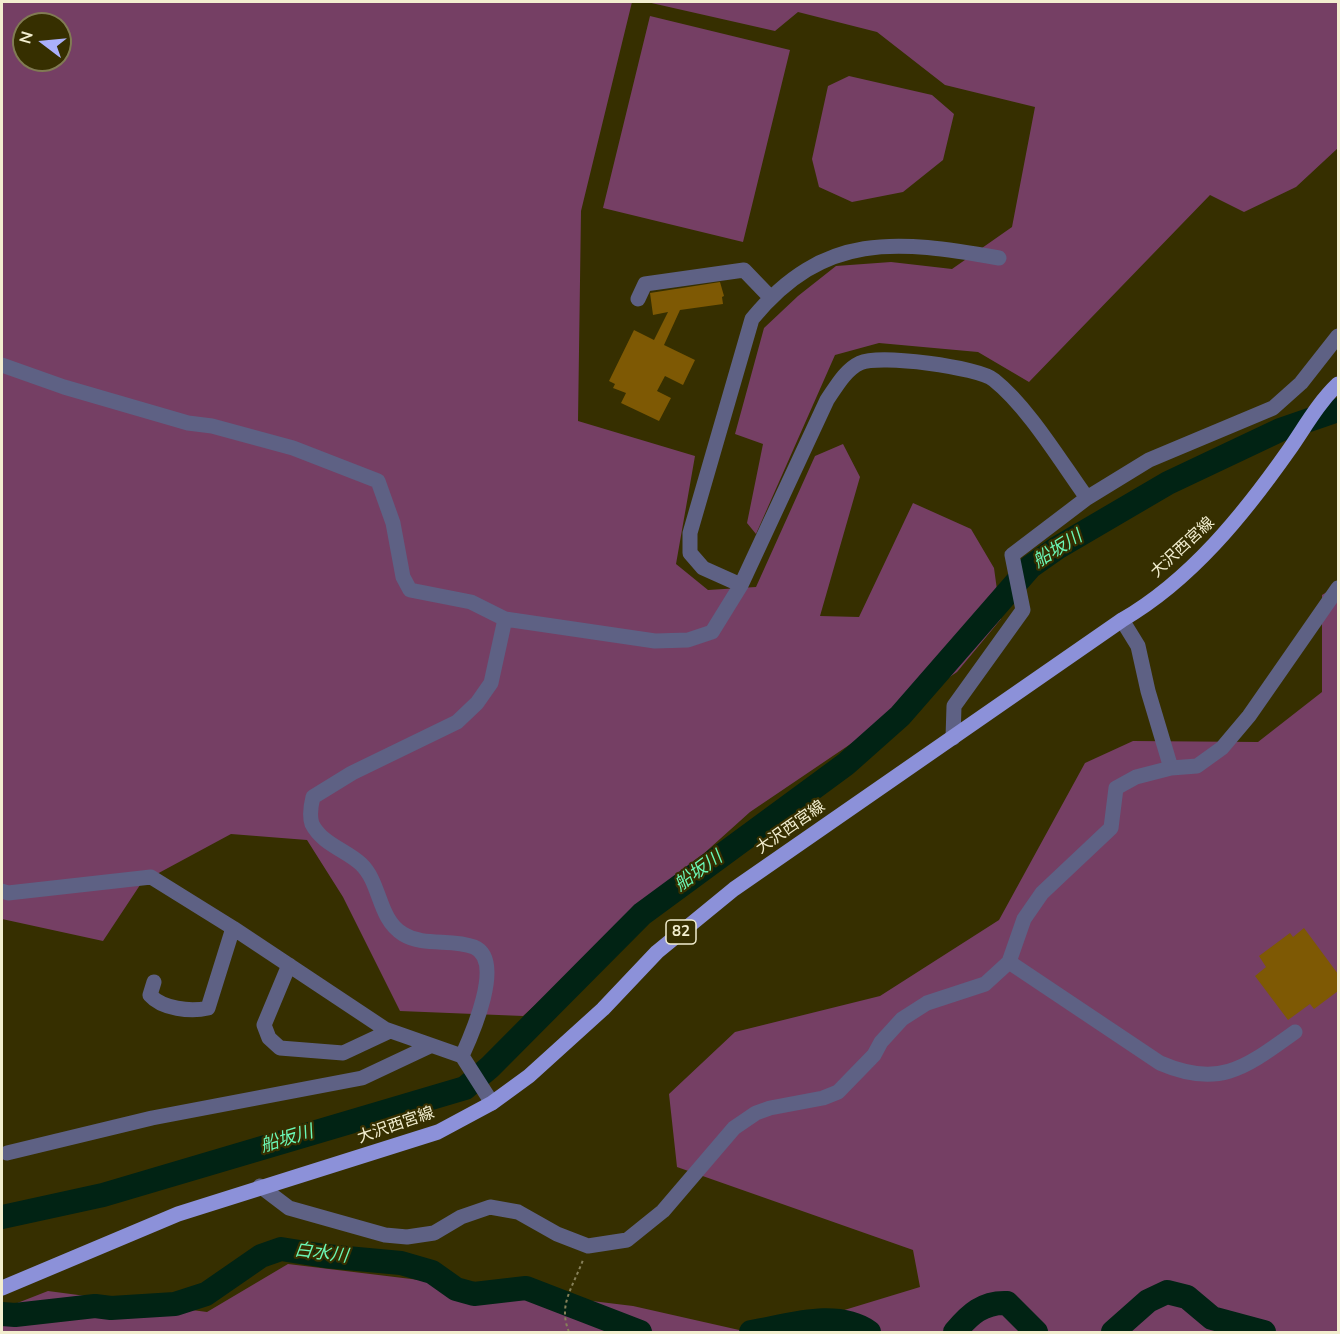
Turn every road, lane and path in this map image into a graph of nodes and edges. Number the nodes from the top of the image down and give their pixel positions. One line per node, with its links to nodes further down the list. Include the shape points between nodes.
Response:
1 (999, 258): 2 (street, via 955,250 873,246 818,262)
2 (770, 297): 3 (street, via 744,270 645,284); 8 (street, via 752,319 690,533 690,553 702,568)
3 (638, 299)
4 (1338, 336): 7 (street, via 1301,383 1273,408 1149,460)
5 (2, 365): 10 (street, via 177,420 293,448 363,473 378,481 393,523 403,577 410,590 471,602)
6 (1336, 386): 11 (main road, 大沢西宮線 / 82, via 1228,531 1149,605)
7 (1087, 498): 8 (street, via 1028,417 992,378 888,358 860,363 841,379 827,400); 12 (street, via 1012,555 1023,610 954,706)
8 (741, 585): 10 (street, via 712,632 688,640 655,641)
9 (1338, 588): 13 (street, via 1249,716 1221,748 1197,766)
10 (505, 619): 22 (street, via 491,683 477,703 457,722 352,772 313,797 310,808 312,823 325,839 363,865 388,921 400,933 412,939 475,947 487,958 489,969)
11 (1122, 620): 12 (main road, 大沢西宮線 / 82); 13 (street, via 1138,646)
12 (953, 738): 23 (main road, 大沢西宮線 / 82, via 734,889 657,952 603,1009 529,1076)
13 (1171, 768): 16 (street, via 1136,777 1116,788 1111,828 1042,893 1023,919)
14 (2, 891): 15 (street, via 151,877)
15 (233, 928): 17 (street); 18 (street, via 208,1008 158,1004 150,995)
16 (1009, 962): 20 (street, via 1160,1064 1185,1074 1215,1075 1250,1065); 26 (street, via 986,984 927,1003 902,1019 838,1092 770,1108 734,1128 663,1211 627,1240)
17 (289, 965): 19 (street); 19 (street, via 264,1025 269,1038 280,1048 343,1053)
18 (154, 982)
19 (390, 1031): 21 (street)
20 (1295, 1032)
21 (430, 1046): 22 (street); 24 (street, via 362,1078 152,1118)
22 (464, 1059): 23 (street)
23 (489, 1099): 25 (main road, 大沢西宮線 / 82, via 438,1132)
24 (7, 1153)
25 (260, 1186): 26 (street, via 289,1208 385,1235 434,1233 461,1217 490,1207 518,1212); 27 (main road, 大沢西宮線 / 82, via 178,1214)
26 (588, 1246): 28 (path, via 564,1309)
27 (2, 1288)
28 (569, 1332)

